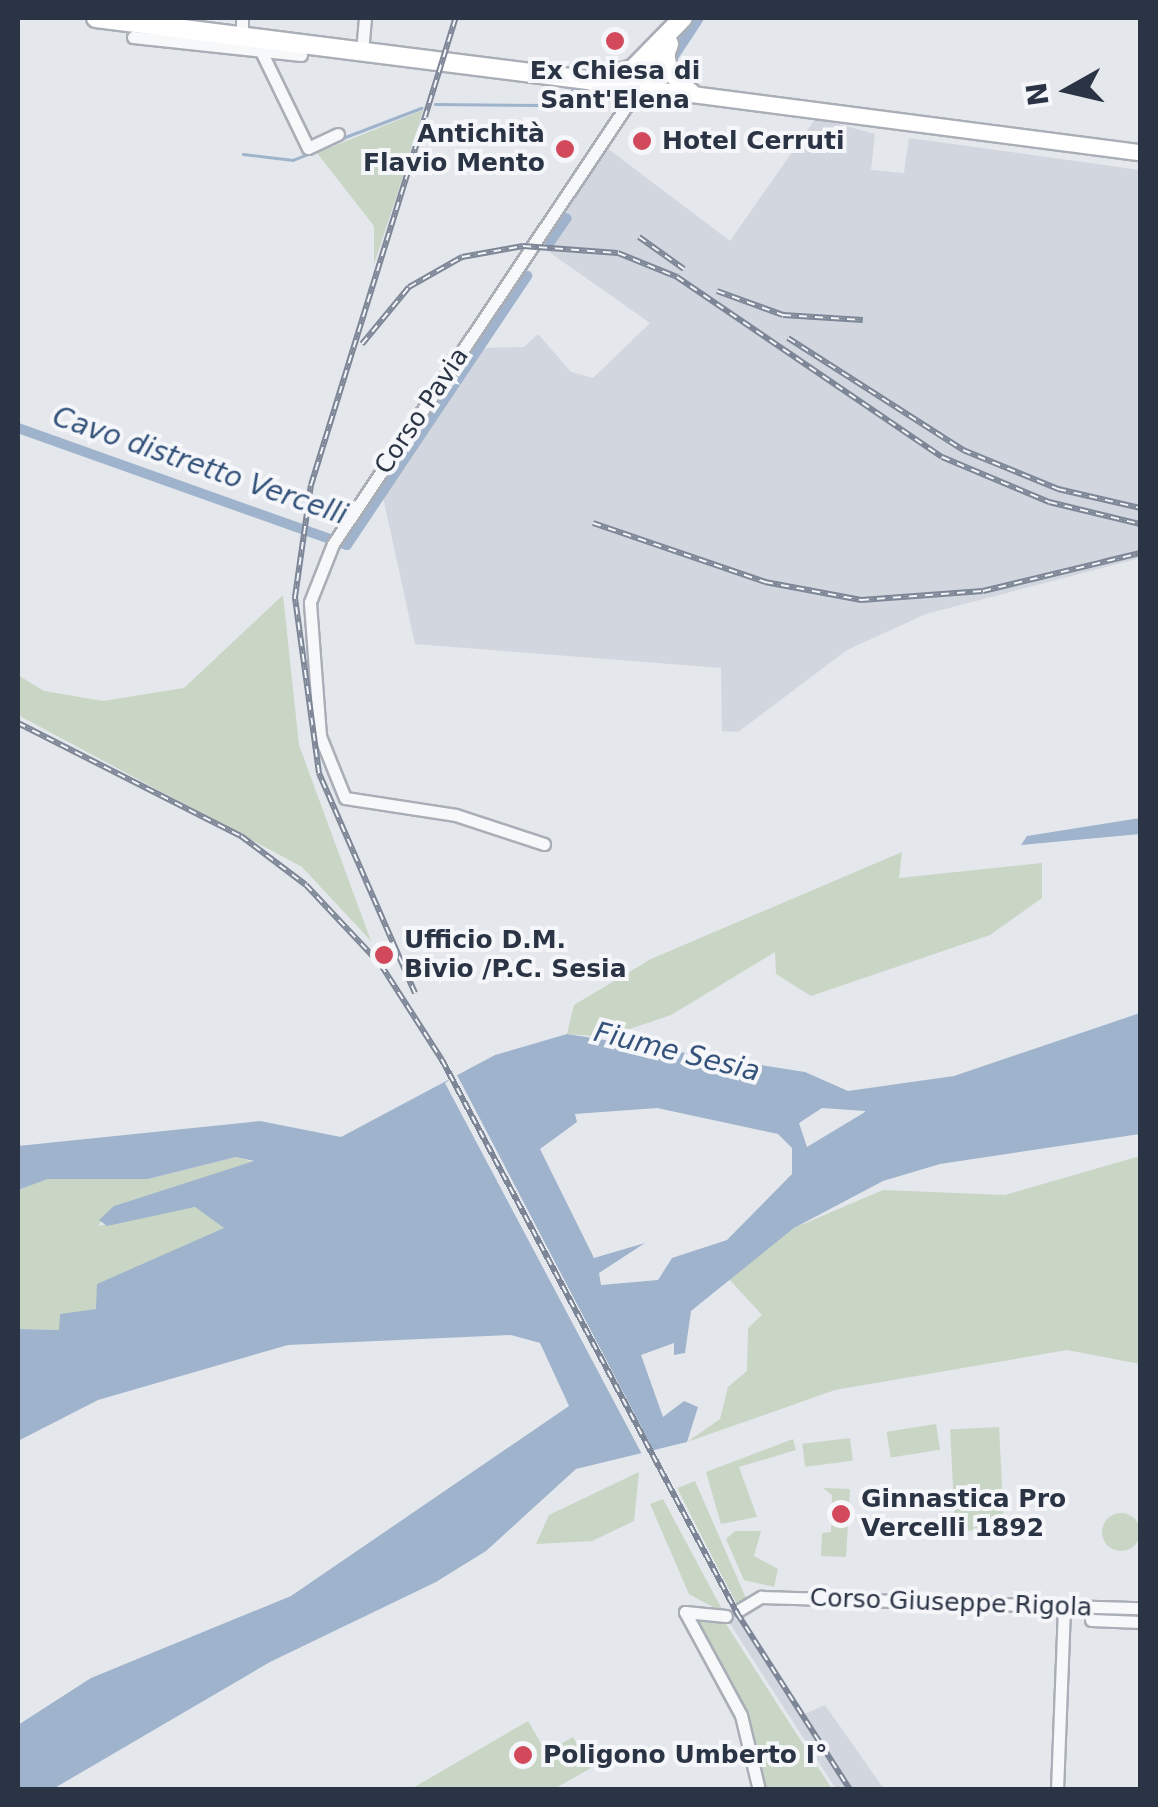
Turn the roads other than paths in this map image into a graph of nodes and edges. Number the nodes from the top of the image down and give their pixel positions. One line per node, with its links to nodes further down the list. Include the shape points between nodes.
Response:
1 (96, 18): 5 (main road)
2 (365, 18): 7 (street)
3 (683, 18): 6 (main road)
4 (133, 36): 5 (street)
5 (250, 36): 7 (main road); 8 (street); 12 (street, via 308,148)
6 (663, 47): 9 (main road); 10 (main road); 11 (main road, via 670,74)
7 (362, 52): 9 (main road)
8 (301, 55)
9 (592, 81): 10 (main road)
10 (646, 88): 11 (main road); 14 (street, Corso Pavia, via 313,580 310,639 320,736 338,791)
11 (696, 94): 13 (main road)
12 (338, 134)
13 (1140, 152)
14 (544, 844)
15 (1064, 1606): 16 (street, Corso Giuseppe Rigola); 17 (street, Corso Giuseppe Rigola, via 761,1597); 22 (street)
16 (1140, 1608)
17 (739, 1610)
18 (726, 1616): 21 (street, via 686,1612 741,1715)
19 (1091, 1620): 20 (street)
20 (1140, 1622)
21 (759, 1790)
22 (1057, 1790)

